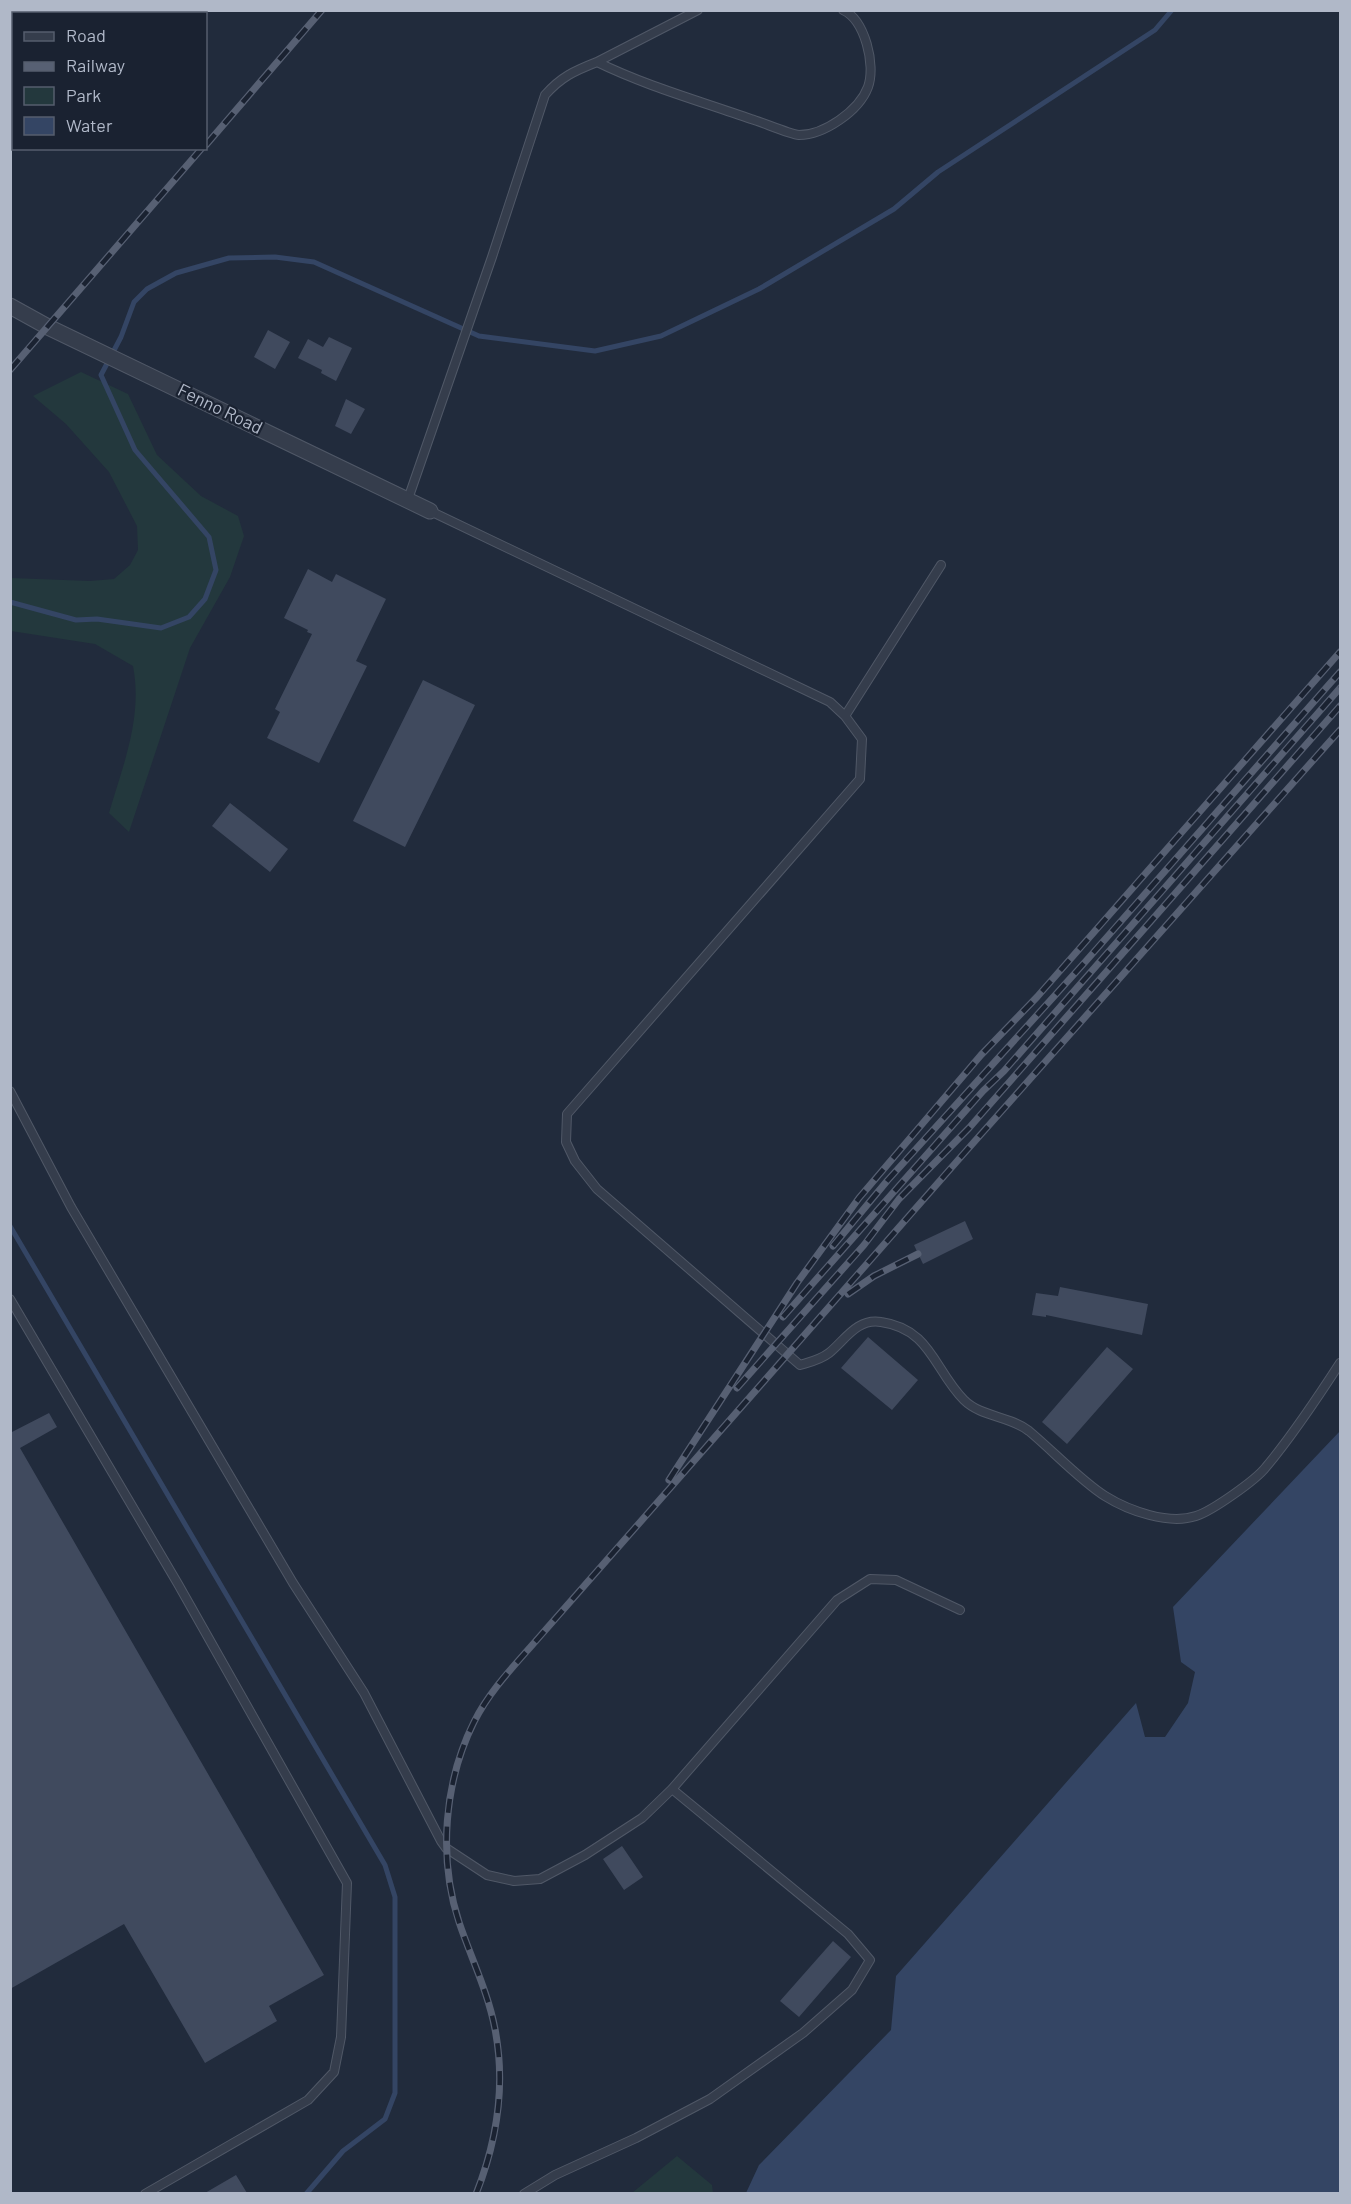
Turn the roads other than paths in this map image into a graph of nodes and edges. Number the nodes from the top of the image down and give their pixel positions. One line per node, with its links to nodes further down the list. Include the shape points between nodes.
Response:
1 (698, 10): 3 (lane)
2 (843, 10): 3 (lane, via 852,15 865,36 868,86 860,102 834,124 798,135)
3 (597, 62): 5 (lane, via 558,80 545,95)
4 (10, 306): 5 (street, Fenno Road)
5 (408, 499): 6 (street, Fenno Road)
6 (430, 511): 8 (lane, via 830,702)
7 (941, 565): 8 (lane)
8 (845, 716): 11 (lane, via 862,739 860,779 567,1113 566,1142 575,1161 597,1188 800,1365 829,1353 861,1324 881,1322 904,1328 928,1348 964,1401 1024,1427 1104,1496 1132,1510 1162,1518 1194,1517 1214,1508 1265,1469)
9 (10, 1091): 13 (lane, via 71,1207 294,1583 364,1693 446,1848 487,1875 514,1881 540,1879 642,1818)
10 (10, 1299): 14 (lane, via 347,1882 342,2037 334,2072 308,2100)
11 (1341, 1363)
12 (960, 1610): 13 (lane, via 896,1580 870,1579 837,1600)
13 (672, 1789): 15 (lane, via 848,1934 870,1960 852,1990 804,2033 710,2099)
14 (145, 2193)
15 (524, 2193)

